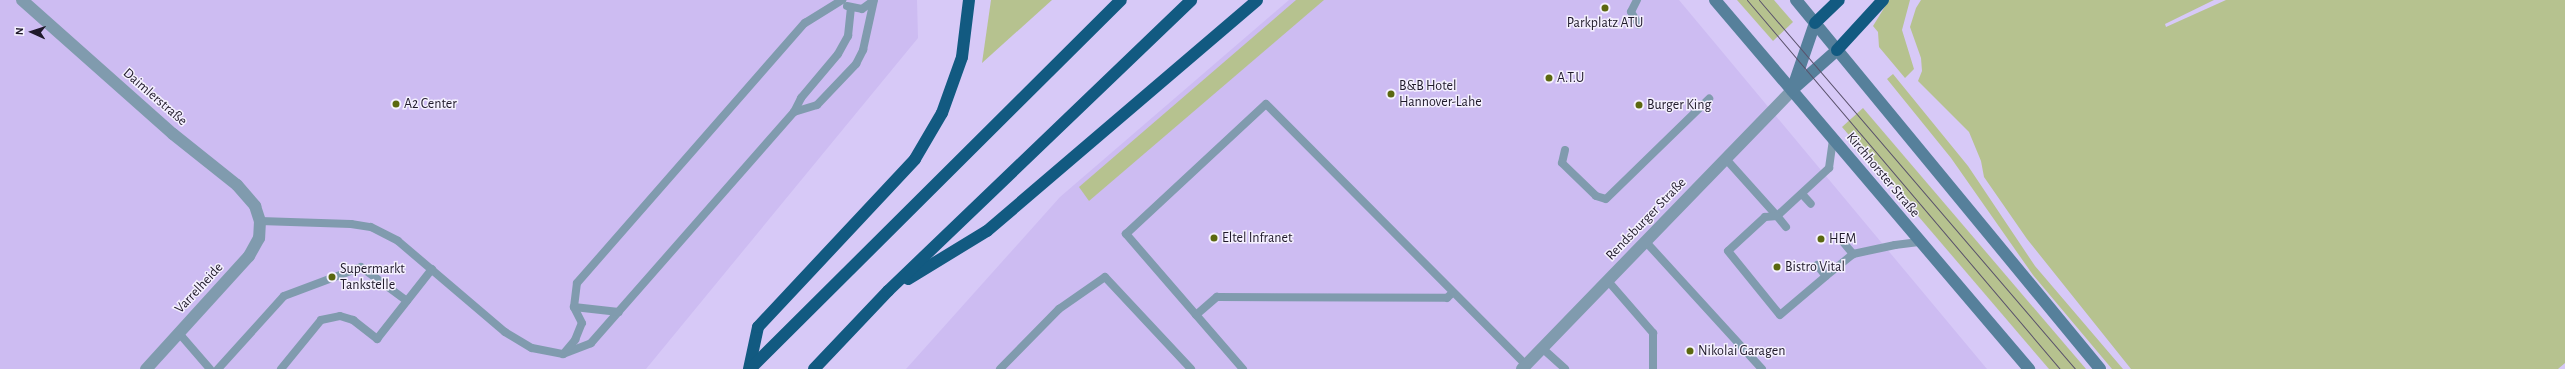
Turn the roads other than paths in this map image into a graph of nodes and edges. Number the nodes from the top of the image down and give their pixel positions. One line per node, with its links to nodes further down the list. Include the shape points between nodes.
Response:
1 (22, 0): 26 (street, Daimlerstraße, via 173,134 237,185 256,206)
2 (842, 0): 13 (lane); 39 (lane, via 805,23 577,283)
3 (874, 0): 13 (lane, via 862,9); 19 (lane, via 863,50 856,64 817,105)
4 (969, 0): 50 (highway, via 962,57 942,113 915,159 758,327)
5 (1122, 0): 50 (highway)
6 (1191, 0): 36 (highway)
7 (1257, 0): 36 (highway, via 987,231)
8 (1636, 0): 15 (lane, via 1631,12)
9 (1715, 0): 17 (main road, Kirchhorster Straße)
10 (1796, 0): 14 (main road)
11 (1839, 0): 14 (highway)
12 (1883, 0): 16 (highway)
13 (851, 8): 19 (lane, via 848,36 838,54 801,98)
14 (1815, 23): 16 (main road); 17 (main road)
15 (1639, 25)
16 (1837, 50): 17 (main road); 59 (main road)
17 (1792, 90): 20 (main road, Kirchhorster Straße); 22 (street, Rendsburger Straße)
18 (1709, 99): 21 (lane, via 1606,199 1596,196 1562,162)
19 (794, 112): 40 (lane)
20 (1833, 139): 23 (lane, via 1829,168); 30 (main road, Kirchhorster Straße)
21 (1565, 150)
22 (1725, 158): 25 (lane); 28 (street, Rendsburger Straße)
23 (1802, 194): 24 (lane); 25 (lane)
24 (1811, 204)
25 (1777, 216): 27 (lane); 34 (lane, via 1765,217 1728,251 1780,315)
26 (260, 221): 33 (lane, via 371,227 398,241); 42 (street, Varrelheide, via 259,238 249,256)
27 (1786, 227)
28 (1646, 242): 35 (street, Rendsburger Straße); 57 (lane)
29 (1843, 242): 31 (lane)
30 (1921, 242): 31 (lane); 58 (main road, Kirchhorster Straße)
31 (1853, 254): 34 (lane)
32 (1817, 264): 34 (lane)
33 (432, 269): 38 (lane); 44 (lane, via 505,332 532,348)
34 (1826, 276)
35 (1608, 281): 43 (street, Rendsburger Straße); 56 (lane, via 1653,333)
36 (888, 291): 51 (highway)
37 (1453, 292): 41 (lane, via 1447,298 1217,297); 41 (lane, via 1266,104 1126,234); 45 (lane)
38 (407, 300): 48 (lane, via 361,267 284,296); 49 (lane, via 377,339 353,320 340,316 321,320)
39 (574, 307): 40 (lane); 44 (lane, via 582,323 575,340)
40 (619, 312): 44 (lane, via 591,343)
41 (1196, 315): 54 (lane)
42 (178, 332): 46 (street, Varrelheide); 47 (lane)
43 (1542, 348): 45 (street, Rendsburger Straße); 55 (lane)
44 (563, 354)
45 (1524, 367)
46 (146, 369)
47 (210, 369)
48 (218, 369)
49 (281, 369)
50 (749, 369)
51 (814, 369)
52 (1000, 369): 53 (lane, via 1059,309 1105,277)
53 (1191, 369)
54 (1243, 369)
55 (1565, 369)
56 (1652, 369)
57 (1762, 369)
58 (2029, 369)
59 (2100, 369)

